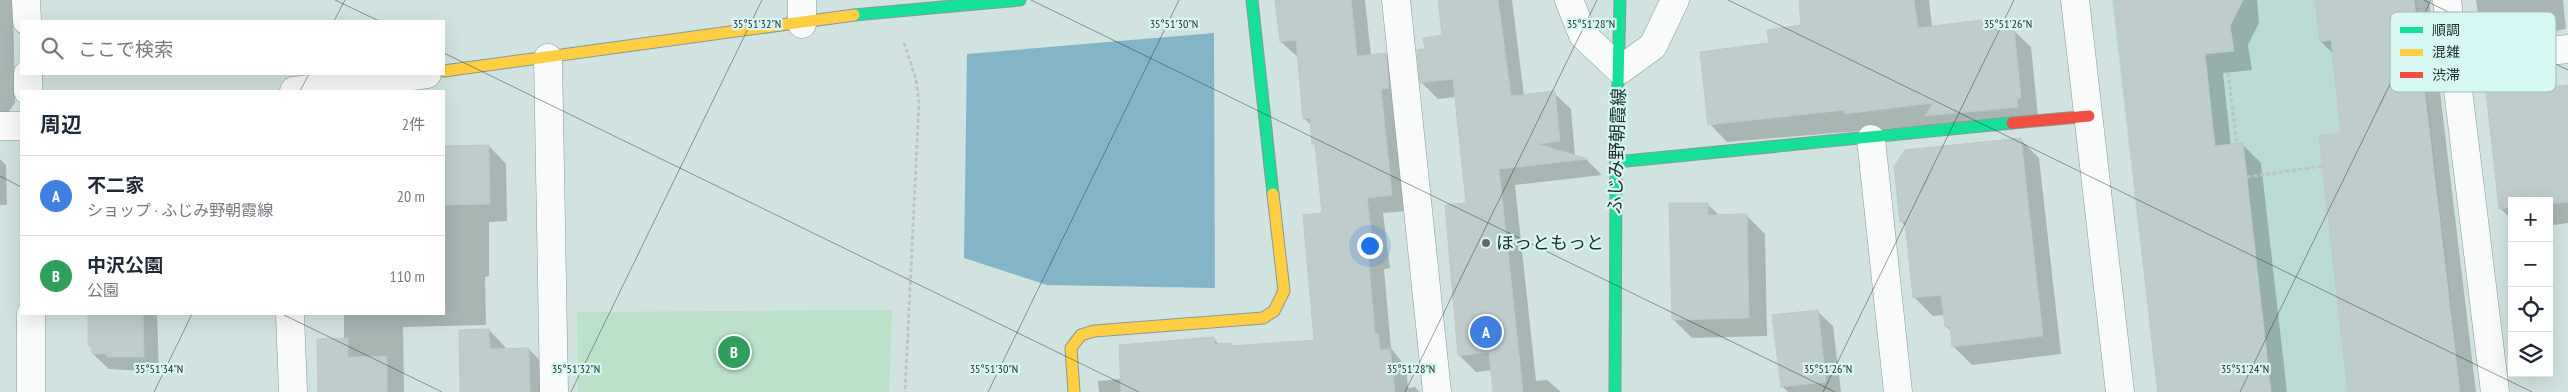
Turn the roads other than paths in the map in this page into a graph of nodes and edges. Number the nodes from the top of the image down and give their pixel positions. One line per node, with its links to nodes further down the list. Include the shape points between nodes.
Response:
1 (26, 0): 10 (street)
2 (1020, 0): 9 (street, via 891,10)
3 (1252, 0): 29 (street, via 1284,291 1274,311 1263,318 1094,331 1081,335 1072,348)
4 (1396, 0): 30 (street)
5 (1569, 0): 12 (street, via 1583,35)
6 (1620, 0): 12 (street, ふじみ野朝霞線)
7 (1675, 0): 12 (street, via 1653,46)
8 (2075, 0): 19 (street)
9 (802, 12): 11 (street)
10 (27, 20)
11 (548, 58): 13 (street); 28 (street)
12 (1620, 70): 23 (street, ふじみ野朝霞線)
13 (445, 72)
14 (28, 75): 16 (street)
15 (418, 75): 17 (street)
16 (28, 90)
17 (302, 90)
18 (2458, 92): 34 (street)
19 (2089, 116): 22 (street); 33 (street)
20 (0, 126): 21 (street)
21 (20, 126)
22 (1871, 139): 23 (street); 32 (street)
23 (1616, 162): 31 (street, ふじみ野朝霞線)
24 (31, 315): 26 (street)
25 (290, 315): 27 (street)
26 (32, 392)
27 (292, 392)
28 (554, 392)
29 (1074, 392)
30 (1437, 392)
31 (1615, 392)
32 (1898, 392)
33 (2119, 392)
34 (2495, 392)

